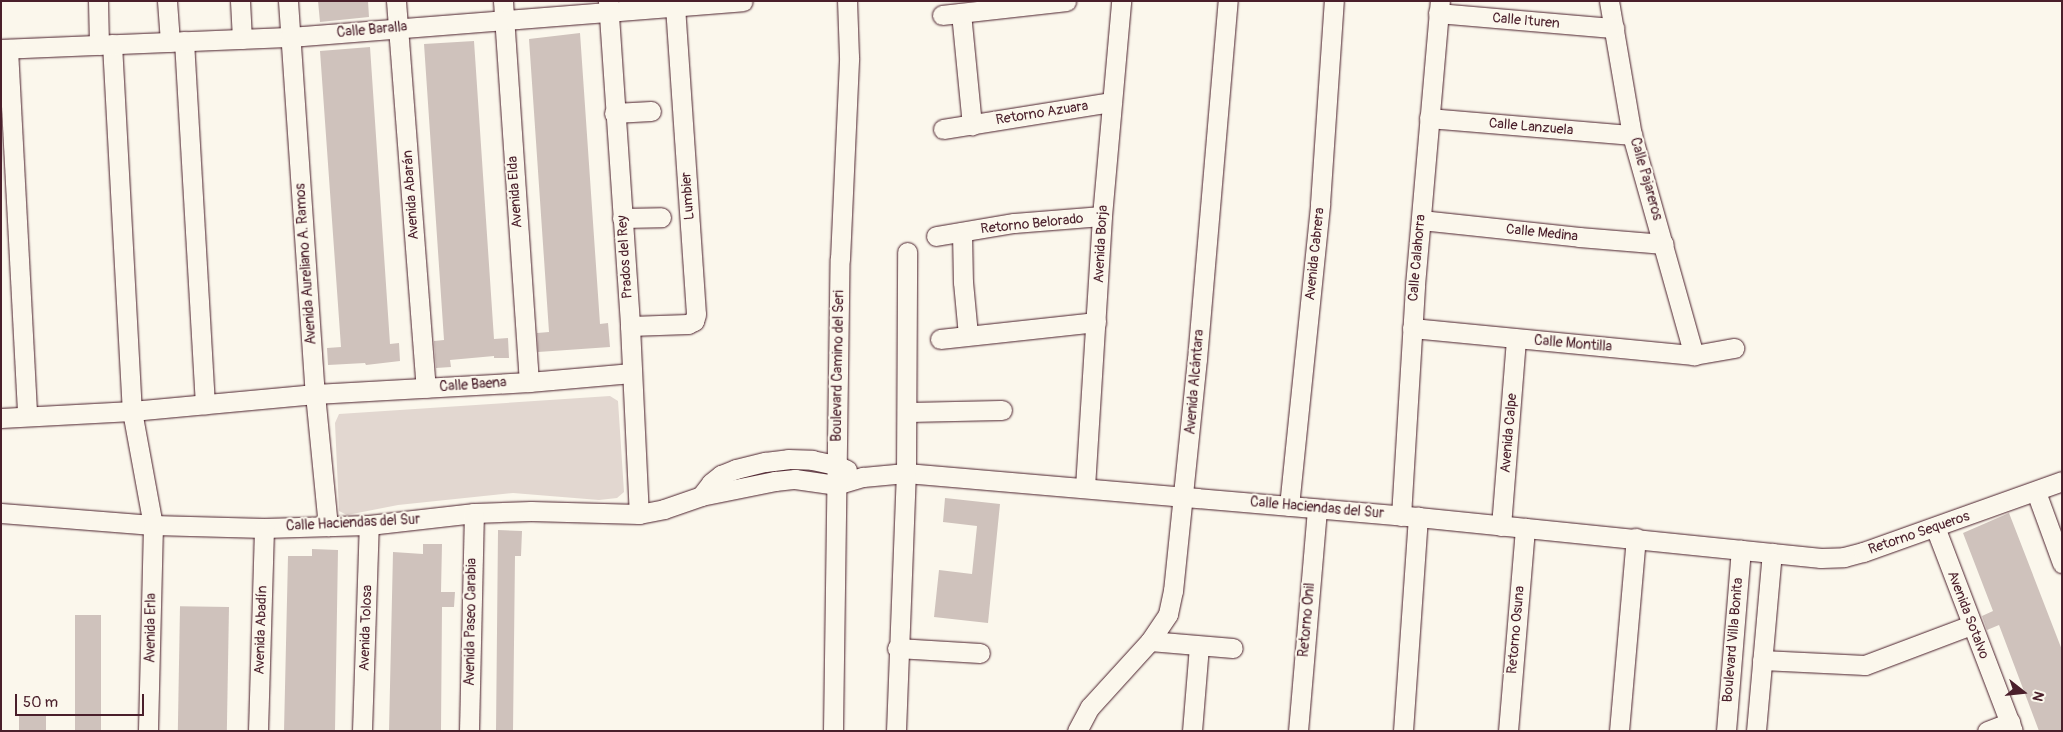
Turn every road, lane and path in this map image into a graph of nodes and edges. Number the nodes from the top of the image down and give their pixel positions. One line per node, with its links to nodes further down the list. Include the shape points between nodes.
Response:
1 (98, 1): 25 (street, Avenida Erla)
2 (167, 1): 24 (street)
3 (240, 1): 23 (street)
4 (288, 1): 22 (street, Avenida Aureliano A. Ramos)
5 (396, 1): 20 (street, Avenida Abarán)
6 (503, 1): 19 (street, Avenida Elda)
7 (743, 1): 15 (street, Calle Baralla)
8 (847, 1): 60 (street, Boulevard Camino del Seri, via 849,57 840,259)
9 (1066, 1): 17 (street)
10 (1121, 1): 27 (street, Avenida Borja)
11 (1228, 1): 68 (street, Avenida Alcántara)
12 (1334, 1): 69 (street, Avenida Cabrera, via 1320,204)
13 (1609, 1): 21 (street, Calle Pajareros)
14 (608, 6): 15 (street, Calle Baralla); 19 (street, Calle Baralla); 29 (street, Prados del Rey)
15 (675, 7): 43 (street, Lumbier, via 696,314 694,321 688,324)
16 (1439, 7): 21 (street, Calle Ituren); 30 (street, Calle Calahorra)
17 (961, 13): 18 (street); 31 (street)
18 (942, 15)
19 (504, 20): 20 (street, Calle Baralla); 51 (street, Avenida Elda)
20 (398, 28): 22 (street, Calle Baralla); 52 (street, Avenida Abarán)
21 (1614, 28): 33 (street, Calle Pajareros)
22 (290, 37): 23 (street, Calle Baralla); 53 (street, Avenida Aureliano A. Ramos)
23 (242, 39): 24 (street, Calle Baralla)
24 (177, 42): 25 (street, Calle Baralla); 54 (street)
25 (105, 45): 26 (street, Calle Baralla); 56 (street, Avenida Erla)
26 (5, 49): 58 (street)
27 (1112, 102): 31 (street, Retorno Azuara); 34 (street, Avenida Borja)
28 (651, 111): 29 (street)
29 (614, 113): 36 (street, Prados del Rey)
30 (1430, 118): 33 (street, Calle Lanzuela); 37 (street, Calle Calahorra)
31 (972, 125): 32 (street, Retorno Azuara)
32 (943, 129)
33 (1632, 135): 40 (street, Calle Pajareros)
34 (1102, 216): 38 (street, Retorno Belorado, via 1014,223); 42 (street, Avenida Borja)
35 (661, 217): 36 (street)
36 (622, 218): 43 (street, Prados del Rey)
37 (1421, 220): 40 (street, Calle Medina); 44 (street, Calle Calahorra)
38 (962, 232): 39 (street, Retorno Belorado); 45 (street, Retorno Belorado, via 962,282)
39 (936, 236)
40 (1664, 244): 49 (street, Calle Pajareros)
41 (907, 252): 57 (street)
42 (1096, 322): 45 (street); 65 (street, Avenida Borja)
43 (630, 326): 50 (street, Prados del Rey)
44 (1412, 328): 47 (street, Calle Montilla); 74 (street, Calle Calahorra)
45 (968, 335): 46 (street)
46 (940, 338)
47 (1516, 339): 49 (street, Calle Montilla); 78 (street, Avenida Calpe)
48 (1734, 348): 49 (street, Calle Montilla)
49 (1694, 355)
50 (632, 373): 51 (street, Calle Baena); 73 (street, Prados del Rey)
51 (528, 382): 52 (street, Calle Baena)
52 (426, 388): 53 (street, Calle Baena)
53 (315, 394): 54 (street, Calle Baena); 77 (street, Avenida Aureliano A. Ramos)
54 (205, 404): 56 (street, Calle Baena)
55 (1002, 410): 57 (street)
56 (132, 411): 58 (street, Calle Baena); 75 (street, Avenida Erla)
57 (907, 412): 61 (street)
58 (27, 416): 59 (street, Calle Baena)
59 (1, 418)
60 (836, 465): 62 (street, Calle Haciendas del Sur); 64 (street, Boulevard Camino del Seri); 67 (street, Calle Haciendas del Sur, via 788,459 755,464 721,475)
61 (906, 473): 62 (street, Calle Haciendas del Sur); 65 (street, Calle Haciendas del Sur); 89 (street)
62 (863, 477): 64 (street, Calle Haciendas del Sur)
63 (2062, 482): 66 (street, Retorno Sequeros)
64 (836, 485): 67 (street, Calle Haciendas del Sur, via 795,479); 98 (street, Boulevard Camino del Seri)
65 (1085, 487): 68 (street, Calle Haciendas del Sur)
66 (2036, 492): 79 (street, Retorno Sequeros); 85 (street)
67 (701, 496): 73 (street, Calle Haciendas del Sur)
68 (1184, 496): 69 (street, Calle Haciendas del Sur); 87 (street, Avenida Alcántara, via 1168,614)
69 (1289, 506): 70 (street, Calle Haciendas del Sur)
70 (1317, 509): 74 (street, Calle Haciendas del Sur); 102 (street, Retorno Onil)
71 (1, 513): 75 (street, Calle Haciendas del Sur)
72 (474, 513): 73 (street, Calle Haciendas del Sur); 76 (street, Calle Haciendas del Sur); 97 (street, Avenida Paseo Carabia)
73 (639, 514)
74 (1409, 516): 78 (street, Calle Haciendas del Sur); 103 (street)
75 (154, 524): 80 (street, Calle Haciendas del Sur); 94 (street, Avenida Erla)
76 (369, 525): 77 (street, Calle Haciendas del Sur); 96 (street, Avenida Tolosa)
77 (328, 526): 80 (street, Calle Haciendas del Sur)
78 (1501, 526): 81 (street, Calle Haciendas del Sur)
79 (1934, 527): 84 (street, Retorno Sequeros, via 1844,557); 86 (street, Avenida Sotalvo)
80 (264, 528): 95 (street, Avenida Abadín)
81 (1525, 528): 82 (street, Calle Haciendas del Sur); 104 (street, Retorno Osuna)
82 (1636, 538): 83 (street, Calle Haciendas del Sur); 105 (street)
83 (1741, 550): 84 (street, Calle Haciendas del Sur); 106 (street, Boulevard Villa Bonita)
84 (1772, 553): 92 (street)
85 (2062, 563)
86 (1971, 625): 92 (street, via 1864,665); 93 (street, Avenida Sotalvo)
87 (1150, 641): 88 (street); 100 (street, Avenida Alcántara, via 1090,707)
88 (1199, 646): 90 (street); 101 (street)
89 (898, 648): 91 (street); 99 (street)
90 (1233, 648)
91 (980, 654)
92 (1762, 660): 107 (street)
93 (2011, 726): 108 (street)
94 (148, 731)
95 (258, 731)
96 (362, 731)
97 (469, 731)
98 (833, 731)
99 (896, 731)
100 (1077, 731)
101 (1192, 731)
102 (1298, 731)
103 (1403, 731)
104 (1508, 731)
105 (1619, 731)
106 (1726, 731)
107 (1756, 731)
108 (1987, 731)

